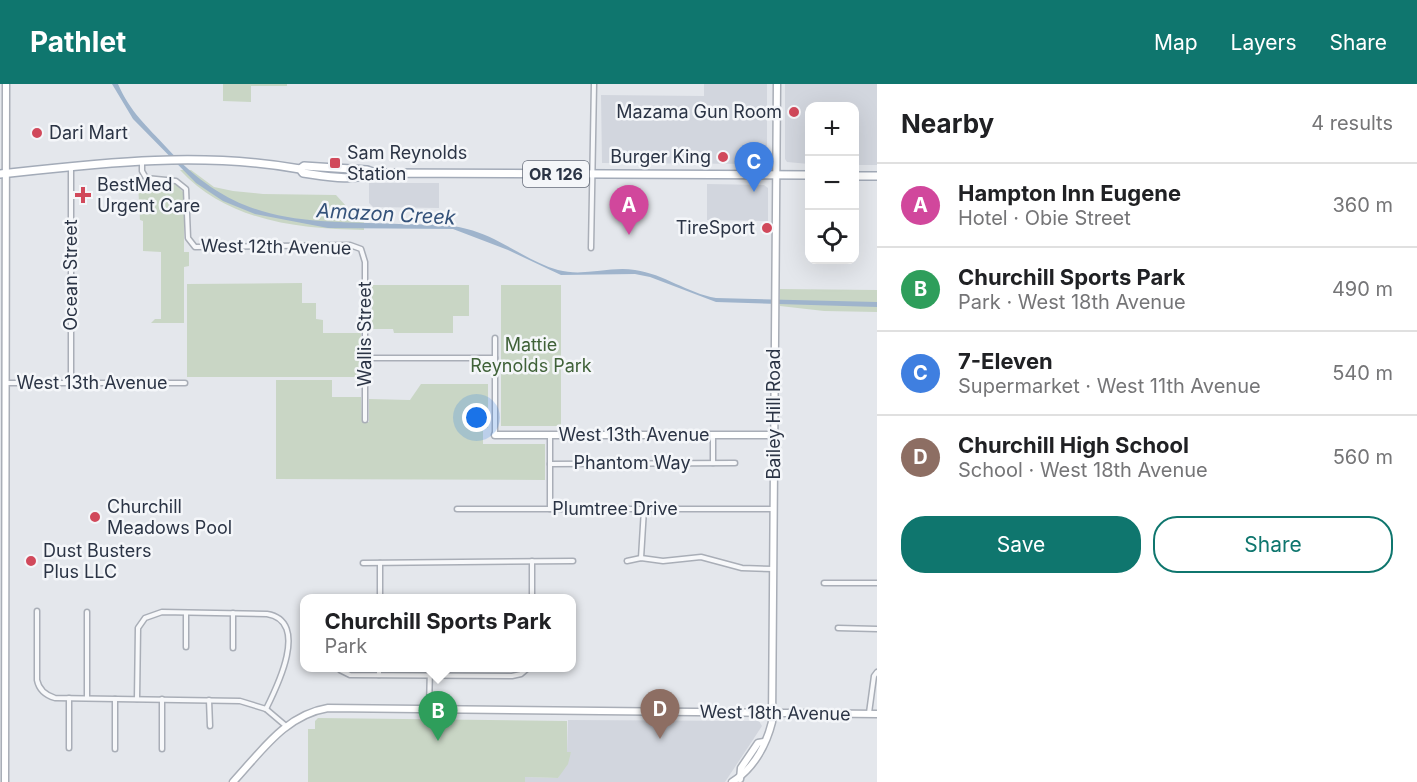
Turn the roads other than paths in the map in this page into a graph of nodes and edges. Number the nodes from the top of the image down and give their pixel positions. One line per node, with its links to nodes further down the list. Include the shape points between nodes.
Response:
1 (6, 84): 7 (main road)
2 (594, 84): 6 (street)
3 (777, 84): 8 (main road, Bailey Hill Road)
4 (142, 160): 5 (main road, OR 126); 6 (main road, OR 126, via 248,160 340,177 375,173); 13 (street, West 12th Avenue, via 146,178 176,181 186,189 191,244 350,245)
5 (71, 167): 7 (main road, OR 126); 18 (street, Ocean Street)
6 (594, 173): 8 (main road, OR 126); 12 (street)
7 (3, 174): 17 (main road)
8 (777, 175): 9 (main road, OR 126); 24 (main road, Bailey Hill Road)
9 (805, 175)
10 (859, 176): 11 (main road)
11 (877, 176)
12 (591, 248)
13 (361, 249): 15 (street, Wallis Street, via 365,262)
14 (495, 338): 16 (street)
15 (365, 358): 16 (street); 20 (street, Wallis Street)
16 (495, 358): 21 (street)
17 (3, 383): 18 (street, West 13th Avenue); 28 (main road)
18 (71, 383): 19 (street, West 13th Avenue)
19 (185, 383)
20 (365, 420)
21 (495, 435): 22 (main road, West 13th Avenue)
22 (550, 435): 23 (main road, West 13th Avenue); 27 (street)
23 (713, 435): 24 (main road, West 13th Avenue); 25 (street, Phantom Way)
24 (773, 435): 32 (main road, Bailey Hill Road)
25 (713, 463): 26 (street, Phantom Way); 27 (street, Phantom Way)
26 (735, 463)
27 (550, 464): 30 (street)
28 (3, 477): 73 (main road)
29 (457, 509): 30 (street, Plumtree Drive)
30 (550, 509): 31 (street, Plumtree Drive)
31 (644, 509): 32 (street, Plumtree Drive); 33 (street)
32 (773, 509): 39 (main road, Bailey Hill Road)
33 (641, 558): 36 (street); 39 (street, via 663,561 701,557 742,568)
34 (532, 561): 35 (street); 38 (street); 43 (street)
35 (573, 561)
36 (627, 561)
37 (363, 562): 38 (street)
38 (380, 563): 42 (street)
39 (773, 569): 68 (main road, Bailey Hill Road)
40 (824, 583): 41 (street)
41 (877, 583)
42 (380, 594)
43 (532, 594)
44 (37, 611): 60 (street, via 39,687 51,697)
45 (87, 612): 61 (street)
46 (186, 613): 47 (street); 50 (street); 63 (street, via 153,614 140,623)
47 (233, 613): 51 (street); 66 (street, via 274,615 286,629 285,664)
48 (838, 628): 49 (street)
49 (877, 629)
50 (186, 647)
51 (233, 648)
52 (344, 672): 57 (street)
53 (430, 672): 58 (street)
54 (480, 672): 59 (street)
55 (522, 672): 59 (street, via 517,676)
56 (877, 672): 69 (street)
57 (379, 675): 58 (street)
58 (429, 676): 59 (street); 67 (street)
59 (480, 676)
60 (69, 698): 61 (street); 74 (street)
61 (87, 698): 62 (street)
62 (115, 699): 63 (street); 75 (street)
63 (137, 699): 64 (street)
64 (162, 699): 65 (street); 76 (street)
65 (209, 700): 66 (street, via 240,701); 71 (street)
66 (266, 709): 72 (street)
67 (429, 709): 68 (main road, West 18th Avenue); 72 (main road, West 18th Avenue, via 328,708)
68 (772, 713): 69 (main road, West 18th Avenue); 78 (main road, Bailey Hill Road, via 764,742 758,743 741,768)
69 (869, 714): 70 (main road, West 18th Avenue)
70 (877, 714)
71 (210, 726)
72 (286, 726): 79 (main road, West 18th Avenue)
73 (3, 733): 77 (main road)
74 (69, 748)
75 (115, 749)
76 (162, 749)
77 (3, 780)
78 (739, 780): 80 (main road, Bailey Hill Road)
79 (233, 782)
80 (732, 782)

